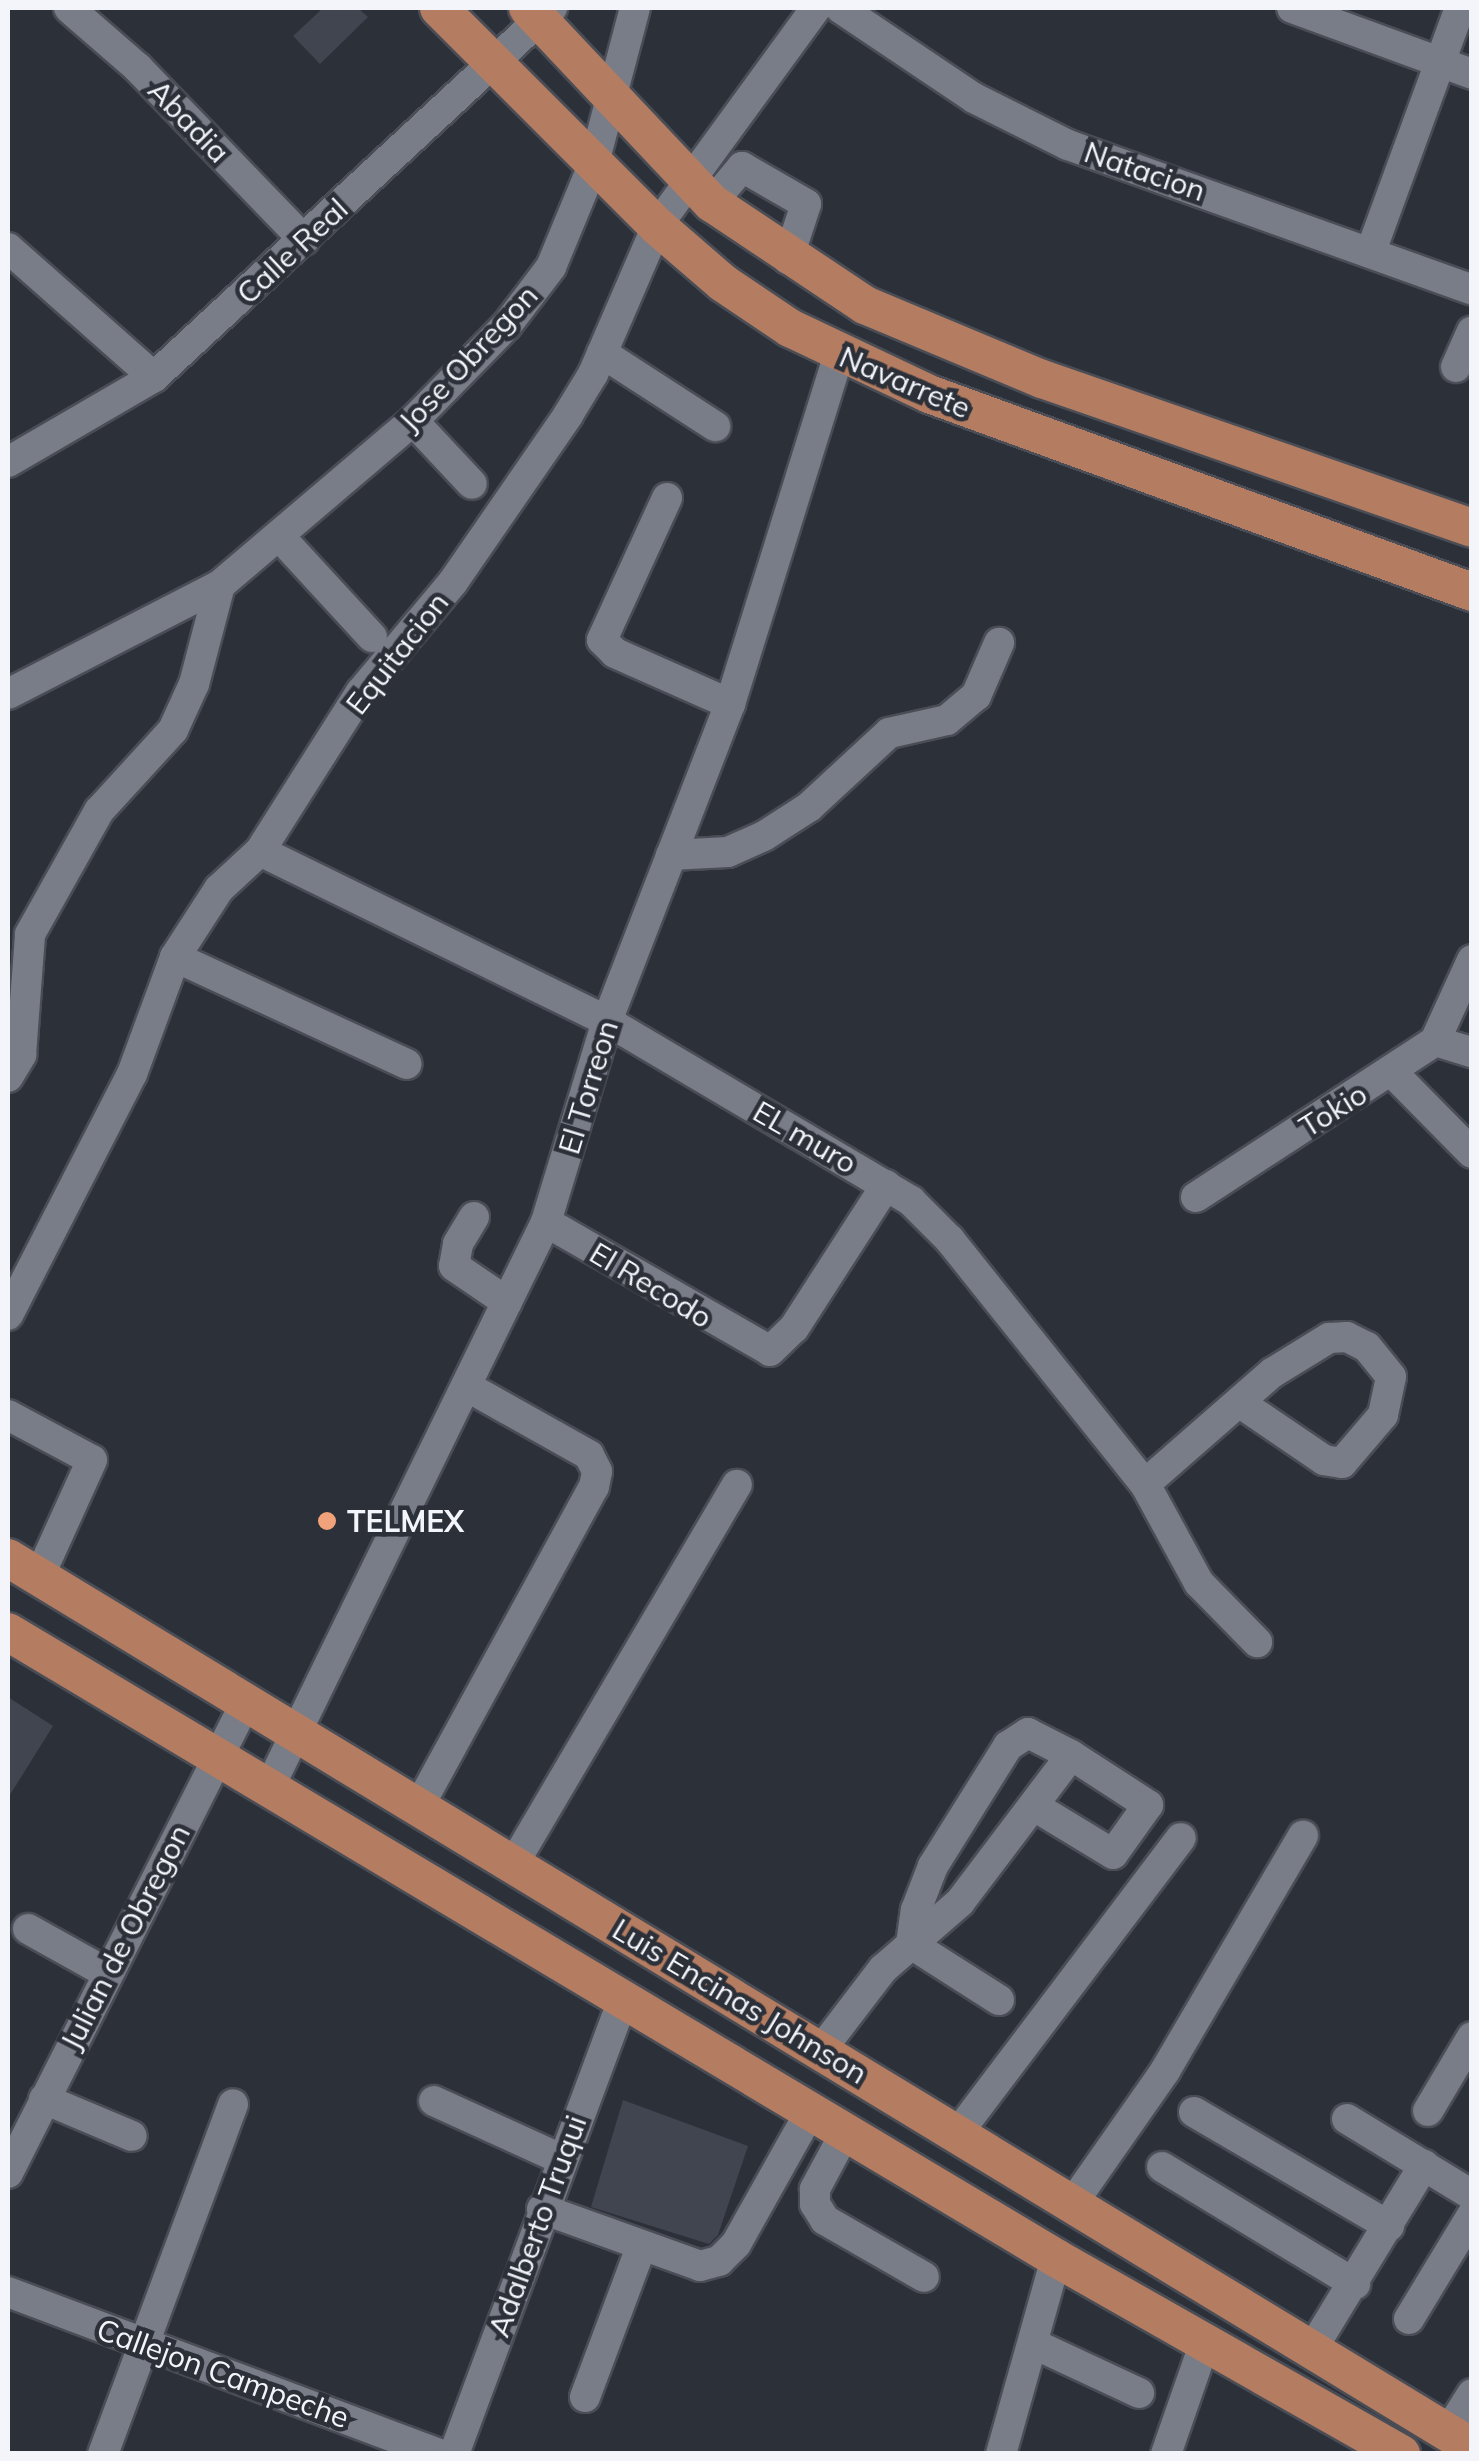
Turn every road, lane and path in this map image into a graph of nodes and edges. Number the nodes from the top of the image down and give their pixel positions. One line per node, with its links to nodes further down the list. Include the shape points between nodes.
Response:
1 (69, 8): 16 (street, Abadia, via 138,68)
2 (439, 8): 9 (main road, Navarrete)
3 (635, 8): 12 (street, Jose Obregon)
4 (816, 8): 14 (street, Equitacion)
5 (840, 8): 18 (street, Natacion, via 974,98 1068,144)
6 (1292, 8): 10 (street)
7 (1460, 8): 10 (street)
8 (539, 11): 9 (street, Calle Real); 12 (main road, Navarrete)
9 (493, 64): 13 (main road, Navarrete); 16 (street, Calle Real)
10 (1442, 64): 11 (street); 18 (street)
11 (1472, 74)
12 (611, 96): 13 (street, Jose Obregon); 14 (main road, Navarrete)
13 (594, 163): 15 (main road, Navarrete); 26 (street, Jose Obregon, via 551,268 508,325)
14 (700, 192): 15 (street, Equitacion); 19 (main road, Navarrete); 19 (street, via 742,168 806,204)
15 (657, 226): 22 (street, Equitacion); 23 (main road, Navarrete, via 723,283)
16 (304, 240): 25 (street, Calle Real)
17 (11, 246): 25 (street)
18 (1371, 251): 20 (street, Natacion)
19 (788, 260): 31 (main road, Navarrete, via 952,344)
20 (1472, 290)
21 (1472, 330): 24 (street)
22 (602, 353): 27 (street); 41 (street, Equitacion, via 568,416 453,582 361,692)
23 (839, 355): 32 (main road, Navarrete); 40 (street, El Torreon)
24 (1456, 367)
25 (154, 377): 28 (street, Calle Real)
26 (413, 420): 29 (street); 34 (street, Jose Obregon)
27 (716, 426)
28 (8, 462)
29 (472, 484)
30 (668, 498): 40 (street, via 602,640 615,653)
31 (1375, 498): 32 (main road, via 1338,507 1246,477 1236,482); 33 (main road, Navarrete)
32 (1229, 506): 36 (main road, Navarrete)
33 (1472, 528)
34 (280, 536): 35 (street, Jose Obregon); 37 (street)
35 (220, 585): 39 (street, Jose Obregon); 43 (street, via 194,684 172,730 99,811)
36 (1472, 592)
37 (372, 638)
38 (999, 644): 42 (street, via 976,696 947,720 889,733 808,807 764,836 728,852)
39 (8, 694)
40 (730, 704): 42 (street, El Torreon)
41 (260, 850): 44 (street, Equitacion, via 220,889); 46 (street, EL muro)
42 (671, 855): 46 (street, El Torreon)
43 (19, 930): 51 (street, via 21,1055)
44 (175, 958): 49 (street); 58 (street, Equitacion, via 132,1074)
45 (1472, 960): 47 (street)
46 (607, 1021): 53 (street, EL muro); 56 (street, El Torreon)
47 (1435, 1041): 48 (street); 50 (street, Tokio)
48 (1472, 1052)
49 (407, 1064)
50 (1392, 1073): 52 (street); 54 (street, Tokio)
51 (8, 1077)
52 (1472, 1153)
53 (886, 1185): 56 (street, El Recodo, via 783,1342 770,1351); 62 (street, EL muro, via 950,1240)
54 (1196, 1197)
55 (474, 1217): 57 (street, via 454,1266)
56 (546, 1222): 57 (street, El Torreon)
57 (508, 1302): 59 (street, El Torreon)
58 (8, 1315)
59 (466, 1386): 68 (street, El Torreon); 72 (street, via 589,1455 597,1471)
60 (1240, 1403): 60 (street, via 1272,1373 1329,1338 1347,1336 1367,1347 1390,1376 1383,1416 1342,1463 1324,1460); 62 (street)
61 (8, 1415): 64 (street, via 92,1460 69,1511)
62 (1144, 1484): 66 (street, EL muro, via 1198,1583)
63 (737, 1485): 76 (street)
64 (23, 1568): 67 (main road, Luis Encinas Johnson)
65 (8, 1632): 70 (main road, Luis Encinas Johnson)
66 (1257, 1642)
67 (246, 1702): 68 (main road, Luis Encinas Johnson); 70 (street, Julian de Obregon)
68 (296, 1731): 71 (street, El Torreon); 72 (main road, Luis Encinas Johnson)
69 (1071, 1756): 73 (street); 73 (street, via 1148,1805 1113,1854); 78 (street, via 1028,1733 1008,1746 933,1866)
70 (214, 1760): 71 (main road, Luis Encinas Johnson); 79 (street, Julian de Obregon)
71 (268, 1790): 80 (main road, Luis Encinas Johnson)
72 (419, 1806): 76 (main road, Luis Encinas Johnson)
73 (1034, 1806): 78 (street, via 960,1902)
74 (1303, 1836): 99 (street, via 1165,2071)
75 (1181, 1838): 92 (street)
76 (514, 1864): 83 (main road, Luis Encinas Johnson)
77 (28, 1929): 79 (street)
78 (911, 1944): 81 (street); 83 (street, via 883,1969)
79 (107, 1972): 84 (street, Julian de Obregon)
80 (623, 2000): 88 (main road, Luis Encinas Johnson); 94 (street, Adalberto Truqui)
81 (999, 2000)
82 (1472, 2038): 87 (street)
83 (821, 2050): 92 (main road, Luis Encinas Johnson)
84 (44, 2099): 93 (street); 97 (street, Julian de Obregon)
85 (434, 2101): 94 (street)
86 (232, 2104): 110 (street)
87 (1428, 2110)
88 (810, 2112): 91 (main road, Luis Encinas Johnson); 103 (street, via 736,2244 719,2261 700,2266)
89 (1194, 2112): 102 (street)
90 (1348, 2119): 95 (street)
91 (845, 2133): 104 (main road, Luis Encinas Johnson); 105 (street, via 816,2188 815,2204 825,2220)
92 (958, 2134): 99 (main road, Luis Encinas Johnson)
93 (132, 2136)
94 (561, 2158): 100 (street, Adalberto Truqui)
95 (1424, 2166): 98 (street); 102 (street)
96 (1162, 2167): 106 (street)
97 (8, 2173)
98 (1472, 2195)
99 (1072, 2204): 111 (main road, Luis Encinas Johnson)
100 (542, 2209): 103 (street); 120 (street, Adalberto Truqui)
101 (1472, 2215): 108 (street)
102 (1389, 2226): 106 (street)
103 (640, 2247): 115 (street)
104 (1056, 2258): 109 (street); 112 (main road, Luis Encinas Johnson)
105 (924, 2277)
106 (1355, 2284): 111 (street)
107 (8, 2292): 110 (street, Callejon Campeche)
108 (1409, 2319)
109 (1034, 2344): 113 (street); 121 (street)
110 (145, 2345): 118 (street); 119 (street, Callejon Campeche)
111 (1314, 2346): 116 (main road, Luis Encinas Johnson)
112 (1211, 2350): 117 (street); 122 (main road); 123 (main road, Luis Encinas Johnson)
113 (1139, 2393)
114 (1472, 2394): 116 (street)
115 (585, 2397)
116 (1460, 2439)
117 (1179, 2449)
118 (103, 2454)
119 (439, 2454)
120 (454, 2454)
121 (1000, 2454)
122 (1360, 2454)
123 (1401, 2454)

